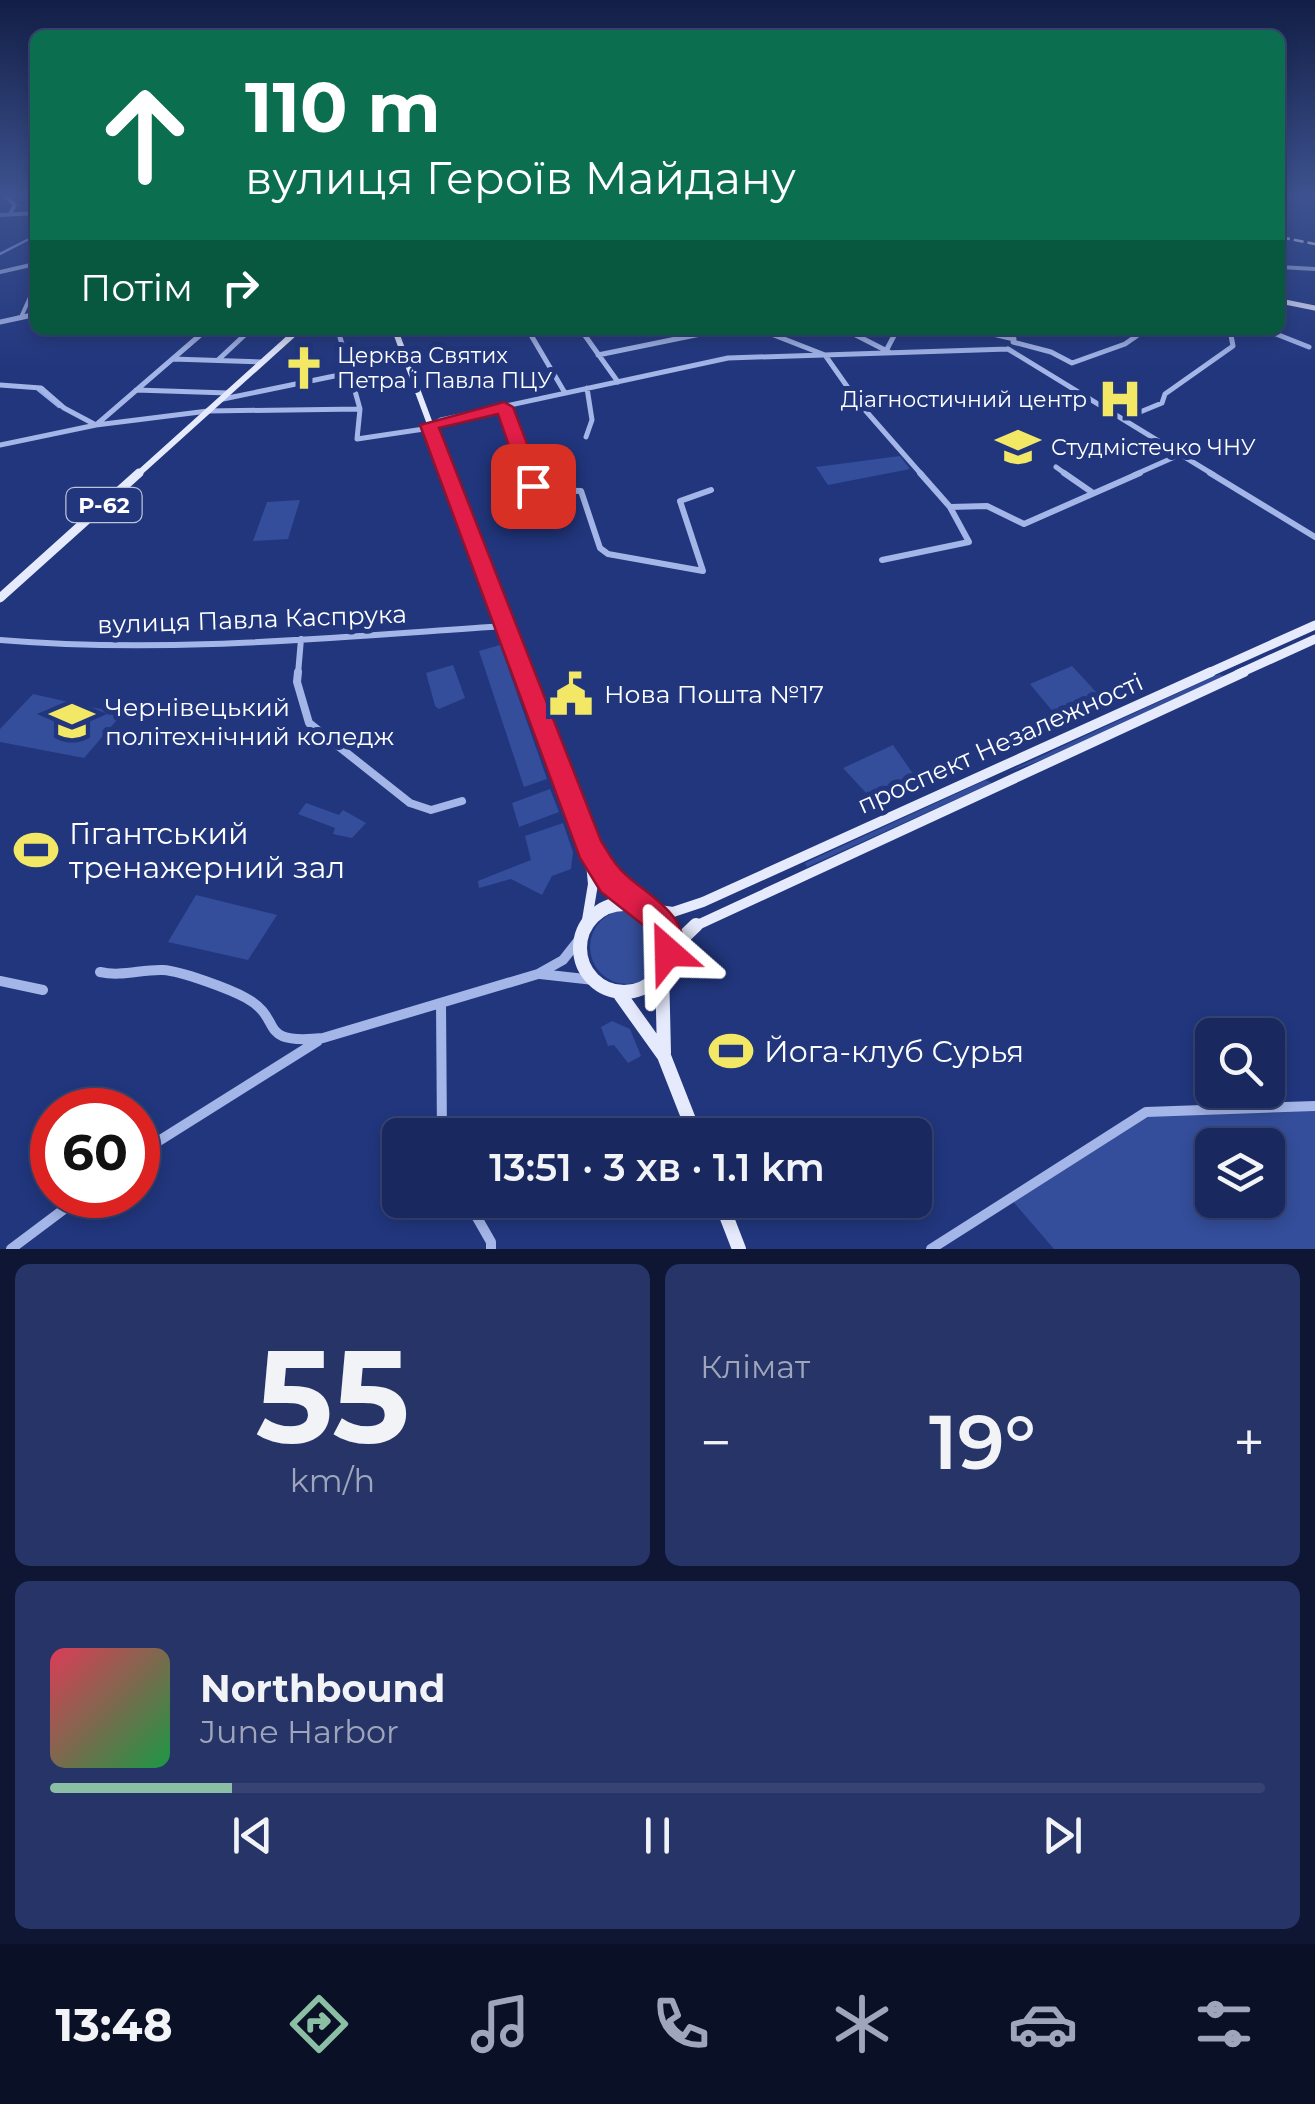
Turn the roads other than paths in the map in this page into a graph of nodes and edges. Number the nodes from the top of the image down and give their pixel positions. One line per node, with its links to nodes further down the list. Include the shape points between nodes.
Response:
1 (30, 265): 4 (street)
2 (1285, 267): 3 (street)
3 (1314, 269)
4 (0, 272)
5 (30, 298): 9 (street)
6 (1285, 302): 7 (main road)
7 (1315, 308)
8 (30, 315): 9 (street)
9 (22, 316): 10 (street)
10 (0, 322)
11 (200, 335): 33 (street)
12 (245, 335): 34 (street)
13 (292, 335): 35 (main road, Р-62)
14 (339, 335): 36 (street)
15 (397, 335): 48 (main road)
16 (531, 335): 41 (street)
17 (585, 335): 31 (street)
18 (696, 335): 31 (street)
19 (774, 335): 32 (street)
20 (856, 335): 30 (street)
21 (895, 335): 30 (street)
22 (995, 335): 27 (street)
23 (1015, 335): 27 (street)
24 (1138, 335): 27 (street, via 1072,362)
25 (1231, 335): 46 (street, via 1233,346 1162,402)
26 (1279, 335): 28 (street)
27 (1014, 340): 29 (street)
28 (1309, 347)
29 (1008, 349): 30 (street); 46 (street)
30 (888, 351): 32 (street)
31 (598, 355): 37 (street)
32 (825, 355): 37 (street, via 728,358); 55 (street)
33 (172, 359): 34 (street); 40 (street)
34 (218, 360): 35 (street)
35 (262, 362): 42 (main road, Р-62)
36 (349, 373): 42 (street); 44 (street)
37 (618, 382): 39 (street)
38 (0, 386): 47 (street, via 42,388)
39 (588, 388): 41 (street); 49 (street, via 592,420)
40 (136, 390): 42 (street); 47 (street)
41 (564, 393): 43 (street)
42 (224, 396): 45 (main road, Р-62)
43 (504, 407): 48 (street); 53 (street, via 533,486 581,491 604,552 703,572 680,501)
44 (360, 409): 45 (street); 48 (street, via 357,439)
45 (208, 411): 47 (street); 58 (main road, Р-62)
46 (1122, 420): 51 (street)
47 (96, 425): 50 (street)
48 (429, 425): 60 (main road)
49 (586, 437)
50 (0, 445)
51 (1180, 454): 54 (street); 56 (street)
52 (1056, 467): 54 (street)
53 (711, 490)
54 (1093, 493): 55 (street, via 1021,524 987,506)
55 (950, 507): 57 (street, via 968,542)
56 (1315, 536)
57 (882, 560)
58 (0, 598)
59 (1315, 625): 66 (main road, проспект Незалежності, via 703,902 674,912)
60 (504, 626): 63 (street, вулиця Павла Каспрука); 65 (main road)
61 (1315, 639): 68 (main road, проспект Незалежності, via 710,918)
62 (0, 640): 63 (street, вулиця Павла Каспрука, via 72,646)
63 (301, 640): 64 (street, via 297,682 309,722 410,803 431,810)
64 (462, 801)
65 (590, 849): 66 (main road, via 611,882); 67 (main road, via 593,884)
66 (641, 906): 67 (main road, via 606,907); 68 (main road, via 662,924)
67 (584, 932): 71 (street, via 563,960); 72 (main road, via 583,964)
68 (668, 952): 69 (main road)
69 (662, 969): 75 (main road, via 644,987); 78 (main road)
70 (100, 972): 77 (street, via 165,970 249,999 279,1036)
71 (538, 974): 72 (street); 76 (street)
72 (594, 980): 75 (main road)
73 (0, 981): 74 (street)
74 (43, 990)
75 (619, 993): 78 (main road)
76 (441, 1003): 77 (street); 80 (street)
77 (323, 1038): 82 (street)
78 (664, 1056): 81 (main road)
79 (1315, 1106): 89 (street, via 1146,1112)
80 (442, 1118)
81 (688, 1118)
82 (160, 1140)
83 (52, 1218): 86 (street)
84 (476, 1218): 87 (street)
85 (727, 1218): 88 (main road)
86 (11, 1249)
87 (491, 1249)
88 (739, 1249)
89 (931, 1249)

